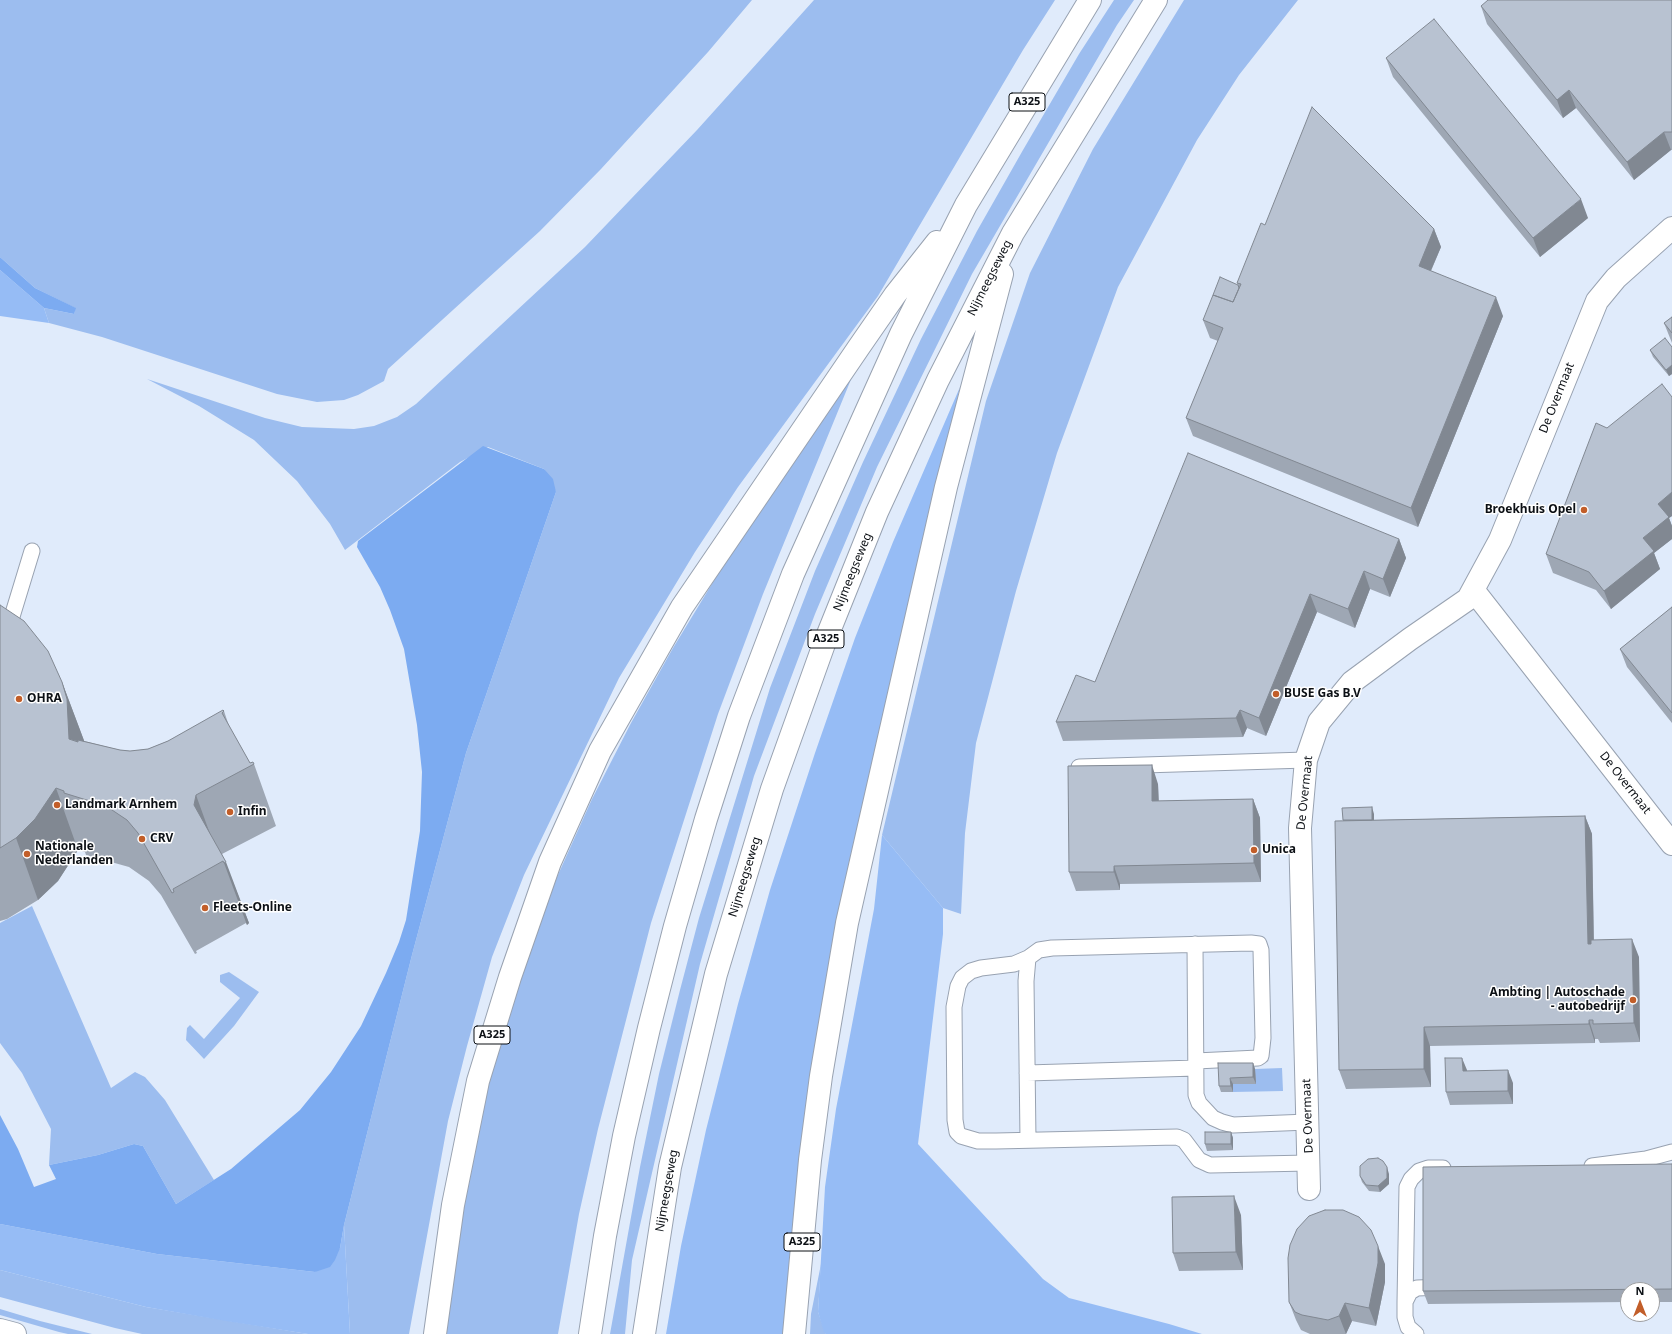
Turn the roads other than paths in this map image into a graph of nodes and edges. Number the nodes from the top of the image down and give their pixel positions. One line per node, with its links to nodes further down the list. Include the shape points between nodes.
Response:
1 (1090, 0): 3 (main road, A325)
2 (1156, 0): 5 (main road, Nijmeegseweg / A325)
3 (966, 205): 27 (main road, A325, via 891,301 682,607 600,751 550,862 510,977 478,1081 453,1205); 28 (main road, A325, via 901,334 835,477 793,574 739,716 675,926 649,1028 624,1136)
4 (1672, 228): 7 (main road, De Overmaat, via 1616,278 1597,301 1500,540)
5 (1013, 233): 29 (main road, Nijmeegseweg / A325, via 938,380 877,512 824,644 772,788 716,974 672,1159); 30 (main road, A325, via 946,486 847,923 812,1145)
6 (32, 551): 8 (lane)
7 (1474, 591): 9 (main road, De Overmaat, via 1468,599 1352,682 1319,722); 11 (main road, De Overmaat)
8 (4, 643)
9 (1306, 760): 10 (lane); 16 (main road, De Overmaat, via 1300,828)
10 (1068, 767)
11 (1672, 844)
12 (1195, 944): 13 (lane, via 1052,948 1039,950); 14 (lane); 14 (lane, via 1259,944 1263,1038 1263,1051 1258,1058)
13 (1028, 958): 15 (lane); 17 (lane, via 1014,964 971,971 962,978 958,986 954,1007 957,1132 961,1136 978,1141)
14 (1196, 1064): 15 (lane); 16 (lane, via 1196,1095 1213,1118 1244,1125)
15 (1027, 1073): 17 (lane)
16 (1308, 1122): 19 (main road, De Overmaat)
17 (1028, 1140): 19 (lane, via 1177,1137 1184,1140 1199,1160 1210,1165)
18 (1672, 1152): 20 (lane, via 1601,1166)
19 (1309, 1163): 22 (main road, De Overmaat)
20 (1577, 1166)
21 (1459, 1168): 24 (lane, via 1428,1168 1419,1171 1407,1187)
22 (1310, 1189)
23 (1459, 1287): 24 (lane, via 1417,1288 1410,1292)
24 (1405, 1302): 31 (lane, via 1408,1327)
25 (0, 1330): 26 (main road)
26 (15, 1334)
27 (435, 1334)
28 (590, 1334)
29 (644, 1334)
30 (794, 1334)
31 (1416, 1334)

